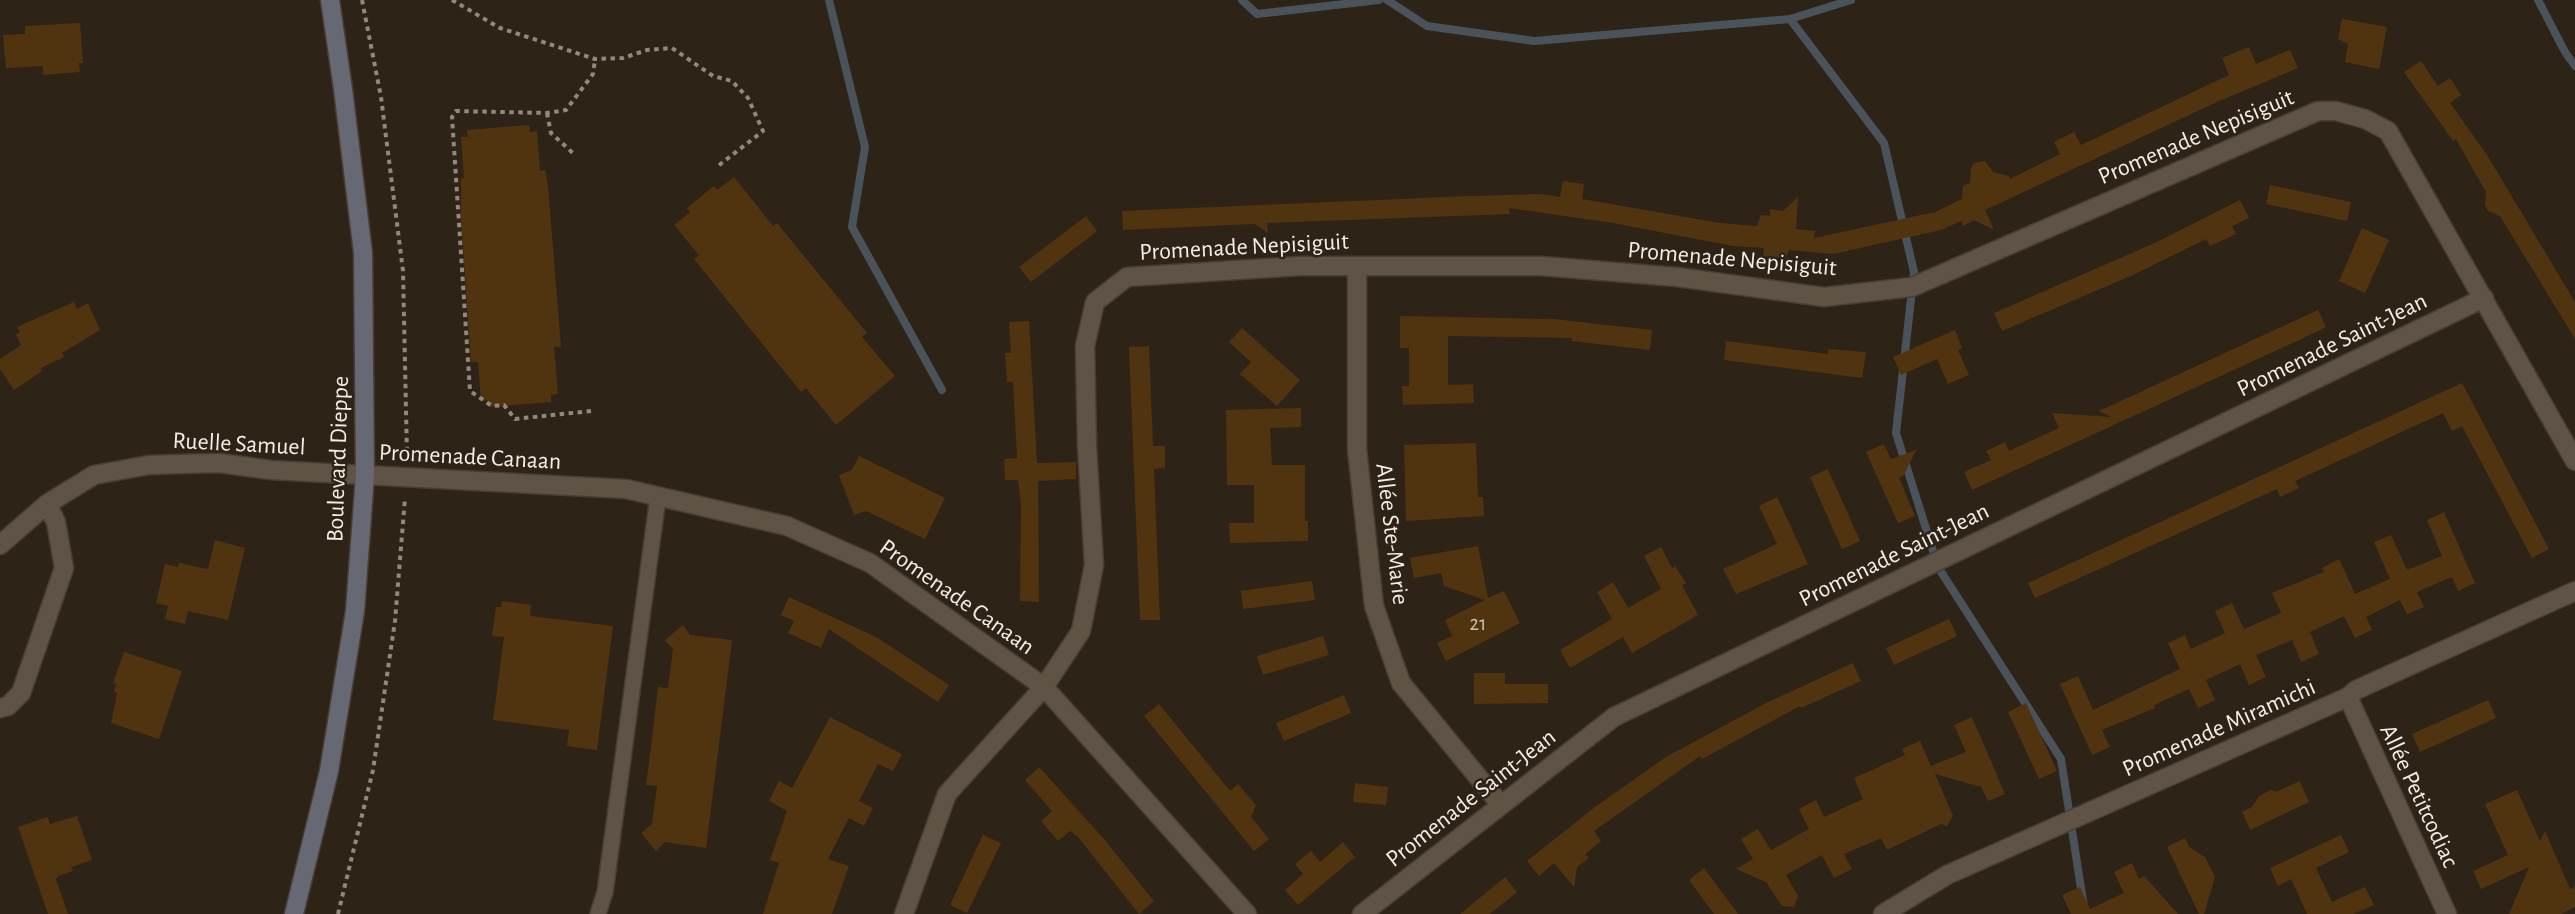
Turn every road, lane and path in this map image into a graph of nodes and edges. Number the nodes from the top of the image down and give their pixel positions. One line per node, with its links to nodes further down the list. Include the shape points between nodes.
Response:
1 (330, 0): 13 (main road, Boulevard Dieppe, via 363,254)
2 (362, 0): 11 (path, via 381,97 403,271)
3 (452, 0): 4 (path, via 500,28)
4 (595, 59): 5 (path, via 593,74 566,110); 7 (path, via 672,48 712,76 732,81 748,98 763,131)
5 (547, 113): 6 (path, via 551,133); 10 (path, via 456,111 452,117 470,391 492,406 504,405 515,419)
6 (575, 154)
7 (718, 166)
8 (1357, 266): 9 (street, Promenade Nepisiguit, via 1541,266 1677,277 1824,297 1912,287 2308,115 2336,111 2388,131); 19 (street, Promenade Nepisiguit, via 1127,277 1095,302 1085,346 1094,565 1081,631); 22 (street, Allée Ste-Marie, via 1357,449 1374,606 1401,683)
9 (2484, 298): 12 (street, Promenade Nepisiguit); 22 (street, Promenade Saint-Jean, via 1614,717)
10 (591, 411)
11 (407, 449)
12 (2575, 460)
13 (365, 475): 14 (street, Promenade Canaan, via 626,489); 15 (street, Ruelle Samuel, via 219,463 149,465 94,474); 23 (main road, Boulevard Dieppe, via 355,611 329,771)
14 (658, 497): 19 (street, Promenade Canaan, via 787,526 870,563); 25 (lane, via 605,892)
15 (47, 504): 17 (street, Ruelle Samuel); 21 (street, via 56,522 64,568 21,693 8,706)
16 (405, 505): 24 (path, via 395,621 373,770)
17 (0, 545)
18 (2575, 591): 20 (street, Promenade Miramichi)
19 (1044, 687): 26 (street, Promenade Nepisiguit, via 947,794); 27 (street, Promenade Canaan)
20 (2348, 697): 29 (street, Promenade Miramichi, via 1947,875); 30 (street, Allée Petitcodiac)
21 (0, 708)
22 (1501, 805): 28 (street, Promenade Saint-Jean)
23 (294, 914)
24 (338, 914)
25 (598, 914)
26 (904, 914)
27 (1247, 914)
28 (1362, 914)
29 (1884, 914)
30 (2447, 914)

